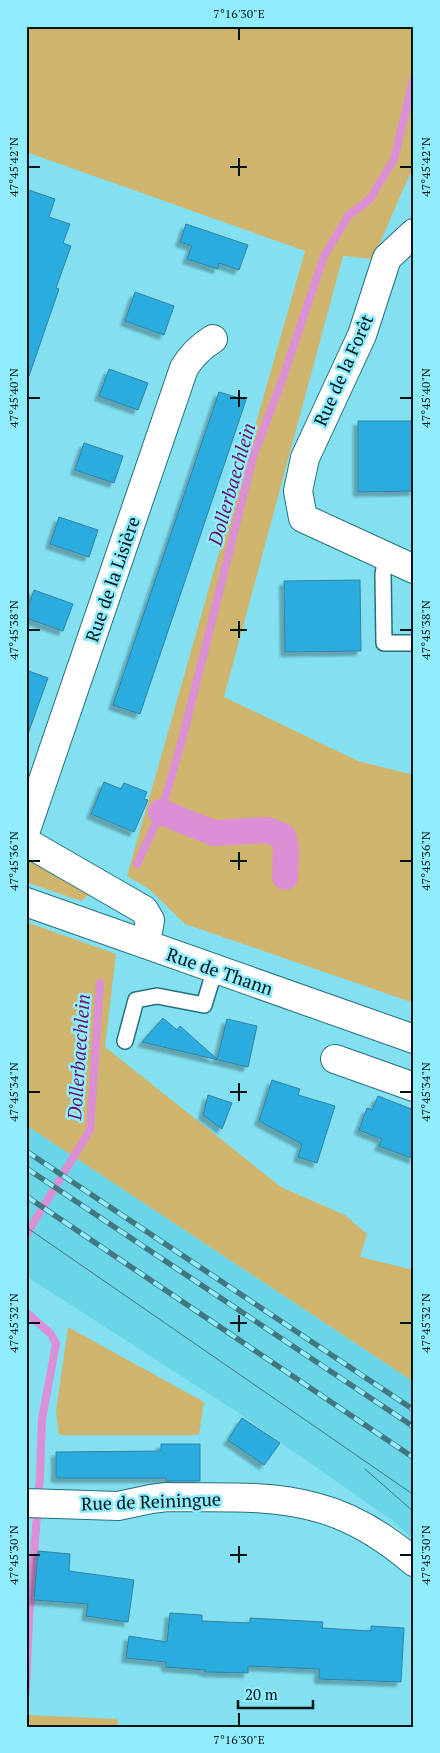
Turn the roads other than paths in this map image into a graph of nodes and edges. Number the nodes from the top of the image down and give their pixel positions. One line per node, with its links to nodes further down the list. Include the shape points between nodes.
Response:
1 (414, 233): 3 (street, Rue de la Forêt, via 387,258 362,335 304,458 298,491 303,518)
2 (213, 339): 6 (street, Rue de la Lisière, via 196,351 184,368)
3 (386, 556): 4 (street); 5 (lane, via 382,574 384,643)
4 (414, 569)
5 (414, 643)
6 (26, 830)
7 (26, 842): 9 (street, via 144,910 150,920)
8 (26, 902): 9 (street, Rue de Thann)
9 (146, 944): 10 (street, Rue de Thann)
10 (215, 969): 11 (street, Rue de Thann); 12 (lane, via 204,1005 157,996 136,1000)
11 (414, 1039)
12 (125, 1041)
13 (335, 1059): 14 (street)
14 (414, 1087)
15 (33, 1503): 16 (street, Rue de Reiningue, via 118,1506 167,1497 271,1500 334,1513 362,1526)
16 (414, 1562)

